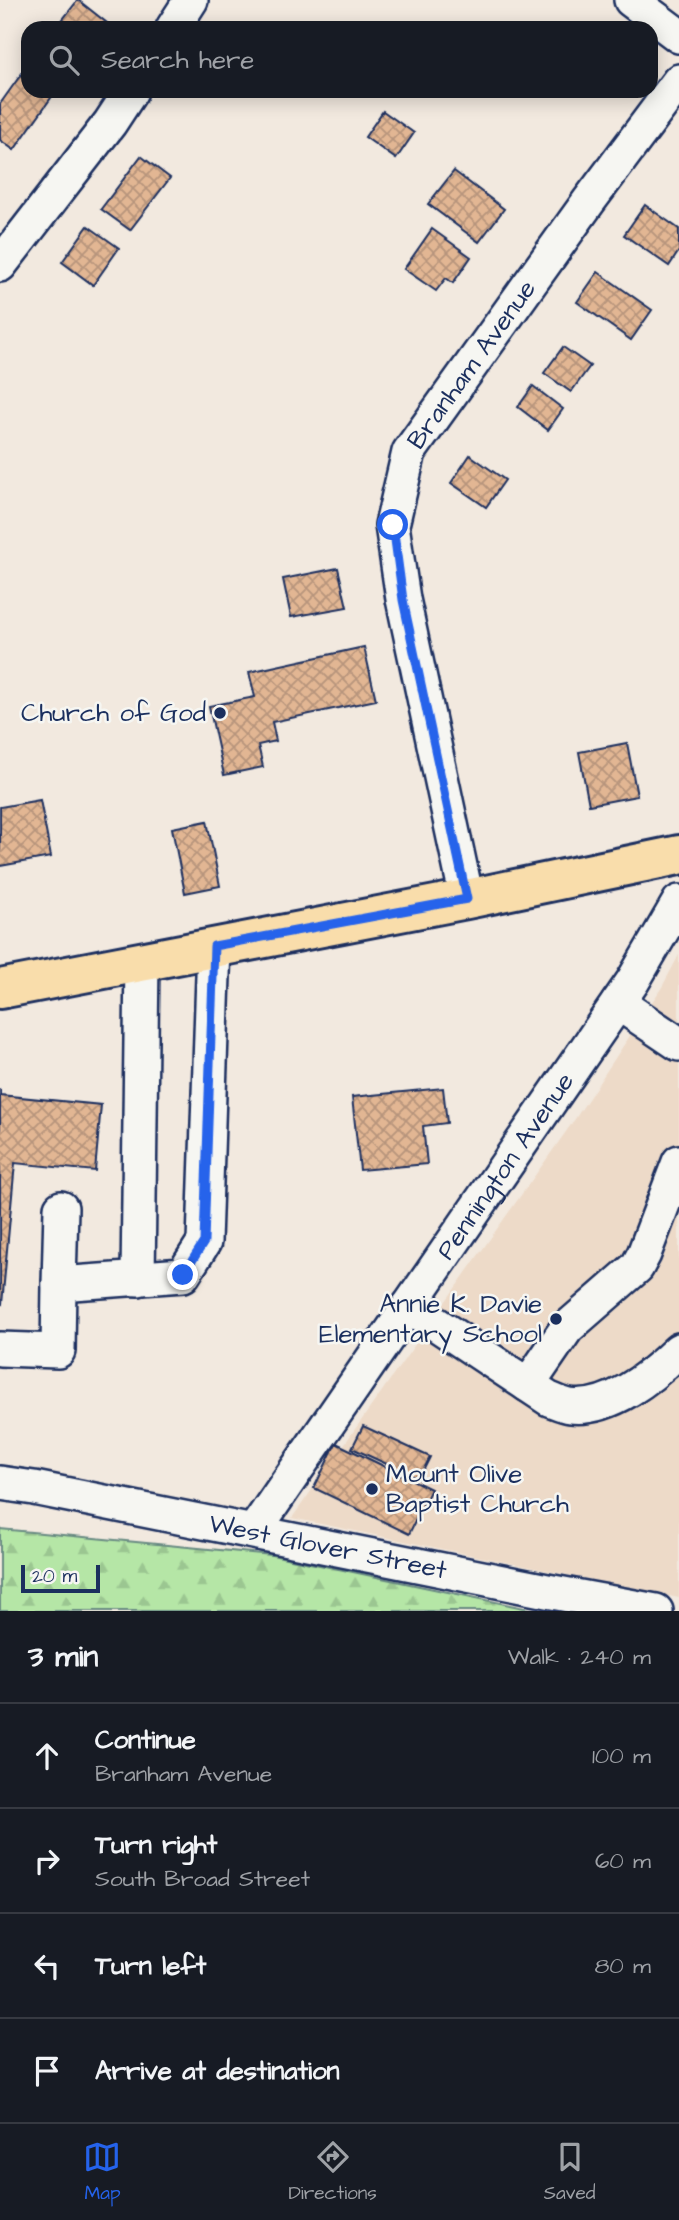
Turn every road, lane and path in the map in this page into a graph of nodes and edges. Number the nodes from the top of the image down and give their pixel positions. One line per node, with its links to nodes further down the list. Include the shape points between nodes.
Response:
1 (191, 0): 3 (street)
2 (631, 0): 4 (street)
3 (178, 21)
4 (679, 36)
5 (679, 81): 9 (street, Branham Avenue, via 409,452 393,525 403,600)
6 (126, 98): 7 (street)
7 (0, 265)
8 (679, 855): 9 (main road)
9 (467, 899): 11 (main road)
10 (679, 902): 14 (street, Pennington Avenue)
11 (214, 946): 12 (main road); 18 (street, via 204,1242 183,1275)
12 (142, 960): 13 (main road); 18 (street)
13 (0, 989)
14 (618, 1003): 15 (street); 20 (street, Pennington Avenue)
15 (679, 1044)
16 (679, 1162): 23 (street, via 637,1267 567,1328)
17 (61, 1208): 19 (street)
18 (138, 1279): 19 (street)
19 (58, 1284): 21 (street, via 58,1351)
20 (409, 1306): 23 (street); 25 (street, Pennington Avenue)
21 (0, 1349)
22 (679, 1350): 23 (street, via 640,1381 596,1405 569,1406)
23 (528, 1385)
24 (0, 1483): 25 (street, West Glover Street)
25 (254, 1531): 26 (street, West Glover Street)
26 (656, 1611)

